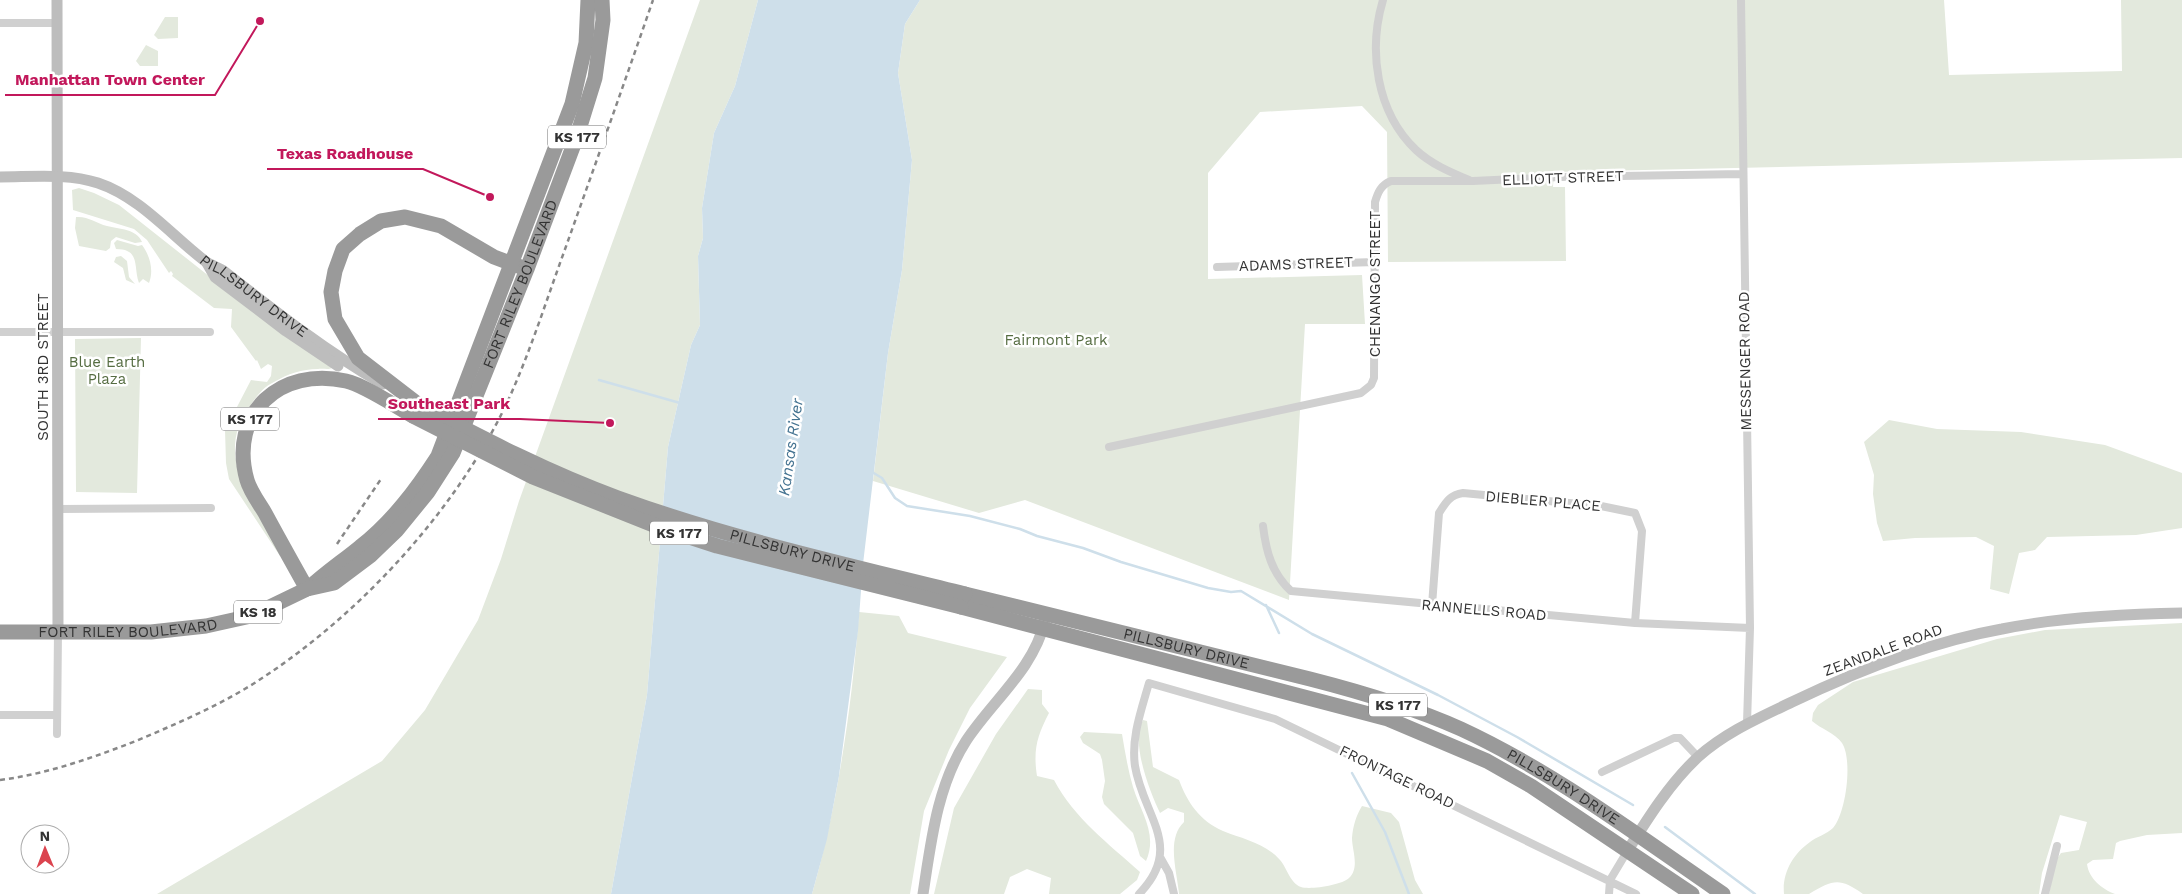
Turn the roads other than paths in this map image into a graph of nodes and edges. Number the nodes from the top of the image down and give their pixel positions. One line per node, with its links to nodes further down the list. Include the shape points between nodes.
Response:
1 (57, 0): 7 (main road, SOUTH 3RD STREET)
2 (588, 0): 14 (highway, FORT RILEY BOULEVARD / KS 177, via 580,77)
3 (602, 0): 14 (highway, FORT RILEY BOULEVARD / KS 177, via 603,20 595,78 578,136)
4 (1383, 0): 11 (street, via 1379,12 1376,64 1382,94 1394,121 1415,149 1441,168)
5 (1741, 0): 8 (street, MESSENGER ROAD)
6 (0, 23): 7 (street)
7 (57, 23): 10 (main road, SOUTH 3RD STREET)
8 (1742, 174): 11 (street, ELLIOTT STREET); 30 (street, MESSENGER ROAD)
9 (0, 177): 10 (main road, PILLSBURY DRIVE)
10 (59, 177): 17 (main road, SOUTH 3RD STREET); 19 (main road, PILLSBURY DRIVE, via 80,179 117,191 155,218 207,263 223,270 265,304)
11 (1473, 182): 12 (street, ELLIOTT STREET, via 1402,180)
12 (1385, 184): 13 (street, CHENANGO STREET, via 1375,202)
13 (1375, 262): 15 (street, ADAMS STREET); 20 (street, CHENANGO STREET, via 1374,378 1361,394)
14 (520, 266): 19 (highway, KS 177, via 494,257 441,226 405,216 381,221 344,249 331,292 335,319 358,358); 24 (highway, FORT RILEY BOULEVARD / KS 177, via 438,456 419,485 392,518)
15 (1217, 267)
16 (0, 332): 17 (street)
17 (57, 332): 18 (street); 22 (main road, SOUTH 3RD STREET)
18 (210, 332)
19 (416, 410): 24 (highway, KS 177, via 348,381 321,377 292,382 264,398 252,414 245,432 242,456 247,482); 25 (highway, PILLSBURY DRIVE / KS 177, bridge, via 617,498 713,530)
20 (1109, 447)
21 (211, 508): 22 (street)
22 (59, 509): 33 (main road, SOUTH 3RD STREET)
23 (1263, 526): 26 (street, RANNELLS ROAD, via 1273,568 1291,591)
24 (307, 590): 33 (highway, FORT RILEY BOULEVARD / KS 18, via 251,616 206,626 151,632)
25 (963, 601): 27 (highway, PILLSBURY DRIVE / KS 177); 31 (highway, PILLSBURY DRIVE / KS 177)
26 (1432, 605): 29 (street, RANNELLS ROAD); 29 (street, DIEBLER PLACE, via 1439,513 1455,495 1493,496 1608,507 1635,513 1642,531)
27 (1047, 612): 31 (main road); 40 (highway, PILLSBURY DRIVE / KS 177, via 1362,692 1413,710 1460,729 1545,774)
28 (2182, 613): 36 (main road, ZEANDALE ROAD, via 2067,619 2001,629 1932,646 1847,676)
29 (1635, 623): 30 (street, RANNELLS ROAD)
30 (1750, 628): 36 (street, MESSENGER ROAD)
31 (1043, 629): 42 (highway, PILLSBURY DRIVE / KS 177, via 1388,719 1487,761); 45 (main road, via 1029,662 967,739 956,758 937,811)
32 (0, 632): 33 (highway, FORT RILEY BOULEVARD / KS 18)
33 (58, 632): 35 (street, SOUTH 3RD STREET)
34 (0, 715): 35 (street)
35 (57, 715): 37 (street, SOUTH 3RD STREET)
36 (1747, 723): 38 (main road, ZEANDALE ROAD)
37 (57, 734)
38 (1698, 757): 39 (street, via 1680,738 1674,738); 40 (main road, ZEANDALE ROAD, via 1671,787)
39 (1602, 772)
40 (1637, 835): 42 (main road, ZEANDALE ROAD); 51 (highway, PILLSBURY DRIVE / KS 177)
41 (2057, 846): 52 (street)
42 (1628, 850): 44 (street); 50 (highway, PILLSBURY DRIVE / KS 177)
43 (1160, 858): 44 (street, FRONTAGE ROAD, via 1161,840 1135,765 1134,738 1149,684 1275,719); 46 (street, via 1155,875); 47 (street, via 1169,873)
44 (1610, 880): 48 (street); 49 (street, FRONTAGE ROAD)
45 (923, 894)
46 (1139, 894)
47 (1174, 894)
48 (1609, 894)
49 (1636, 894)
50 (1692, 894)
51 (1723, 894)
52 (2045, 894)

